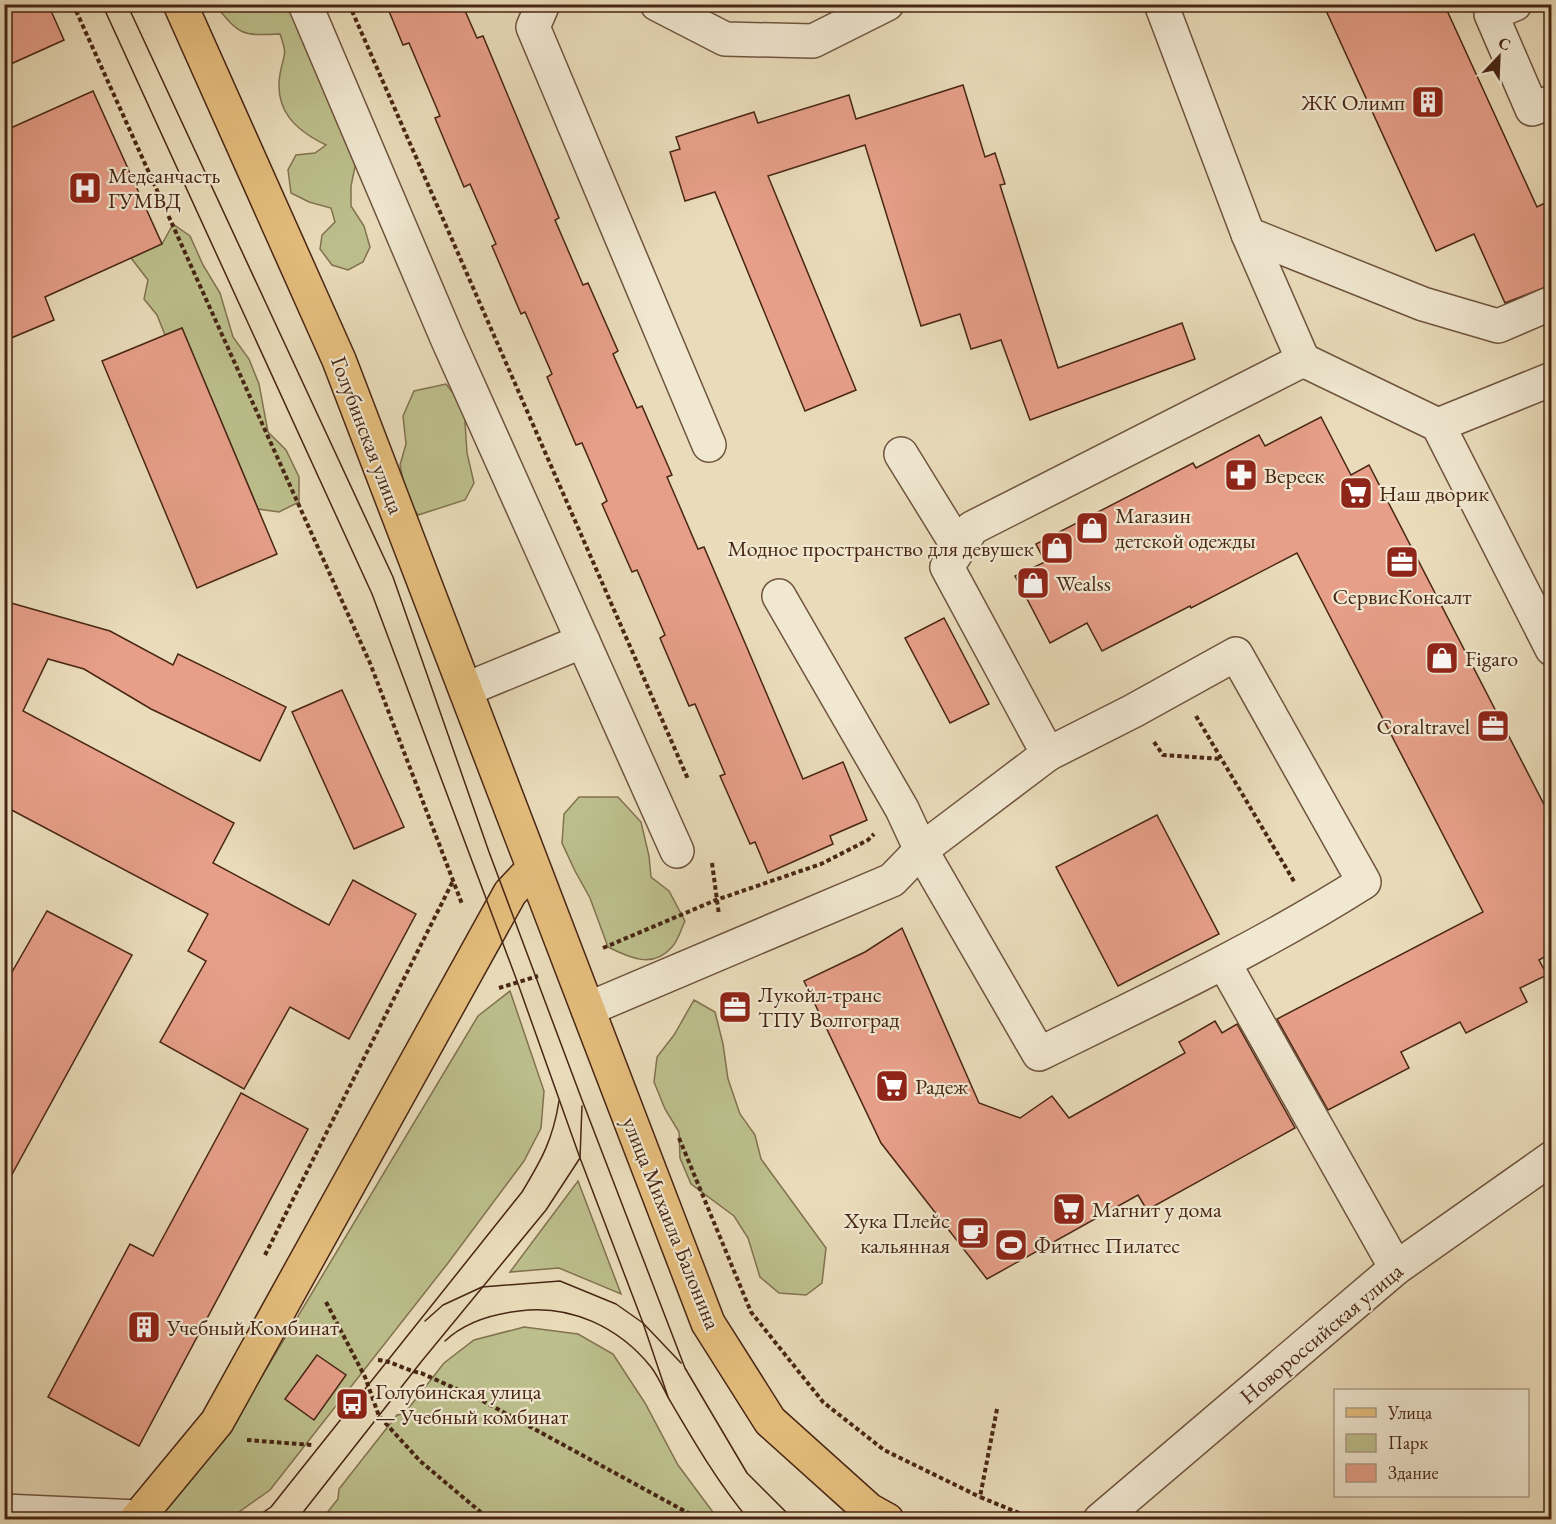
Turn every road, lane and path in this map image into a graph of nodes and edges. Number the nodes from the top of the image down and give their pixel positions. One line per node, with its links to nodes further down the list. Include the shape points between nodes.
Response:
1 (73, 4): 33 (path, via 370,663)
2 (180, 4): 23 (main road, Голубинская улица, via 339,360)
3 (305, 4): 20 (street, via 447,338)
4 (349, 4): 27 (path)
5 (543, 4): 16 (street, via 533,27)
6 (657, 4): 7 (street, via 725,39 813,41)
7 (887, 4)
8 (1161, 4): 11 (street)
9 (1515, 4): 10 (street, via 1491,14 1532,109)
10 (1551, 102)
11 (1248, 234): 12 (street, via 1423,304 1498,326); 13 (street)
12 (1551, 303)
13 (1303, 360): 15 (street); 18 (street, via 972,528)
14 (1551, 379): 15 (street)
15 (1438, 424): 21 (street)
16 (709, 445)
17 (901, 454): 18 (street)
18 (958, 548): 25 (street, via 947,567)
19 (779, 596): 28 (street)
20 (583, 641): 23 (street); 29 (street)
21 (1551, 649)
22 (1177, 685): 24 (street); 26 (path); 35 (street, via 1236,654 1364,882)
23 (467, 689): 32 (main road, Голубинская улица)
24 (1133, 711): 25 (street); 26 (path, via 1163,755)
25 (1048, 754): 30 (street)
26 (1222, 759): 35 (path)
27 (690, 784)
28 (902, 809): 30 (street); 34 (path, via 868,840 821,864)
29 (677, 850)
30 (921, 850): 37 (street, via 892,880); 39 (street, via 1039,1054)
31 (712, 858): 34 (path)
32 (535, 873): 36 (main road, via 516,884); 38 (main road, улица Михаила Балонина)
33 (453, 880): 36 (path); 44 (path)
34 (716, 900): 37 (path); 38 (path)
35 (1313, 915): 39 (street)
36 (480, 950): 53 (main road, via 217,1422)
37 (727, 950): 41 (street)
38 (570, 962): 40 (path); 41 (main road, улица Михаила Балонина)
39 (1224, 963): 45 (street)
40 (493, 990)
41 (588, 1009): 56 (main road, улица Михаила Балонина, via 708,1323 770,1421 869,1510)
42 (679, 1137): 51 (path, via 752,1312 823,1402 884,1450)
43 (1551, 1158): 45 (street, Новороссийская улица)
44 (263, 1259)
45 (1396, 1268): 58 (street, Новороссийская улица)
46 (322, 1294): 54 (path, via 366,1377 379,1416 420,1461)
47 (378, 1360): 55 (path, via 421,1373 483,1401)
48 (998, 1409): 51 (path)
49 (246, 1440): 50 (path)
50 (312, 1445)
51 (980, 1497): 57 (path)
52 (4, 1511): 53 (street)
53 (137, 1518)
54 (490, 1520)
55 (701, 1520)
56 (887, 1520)
57 (1036, 1520)
58 (1100, 1520)

